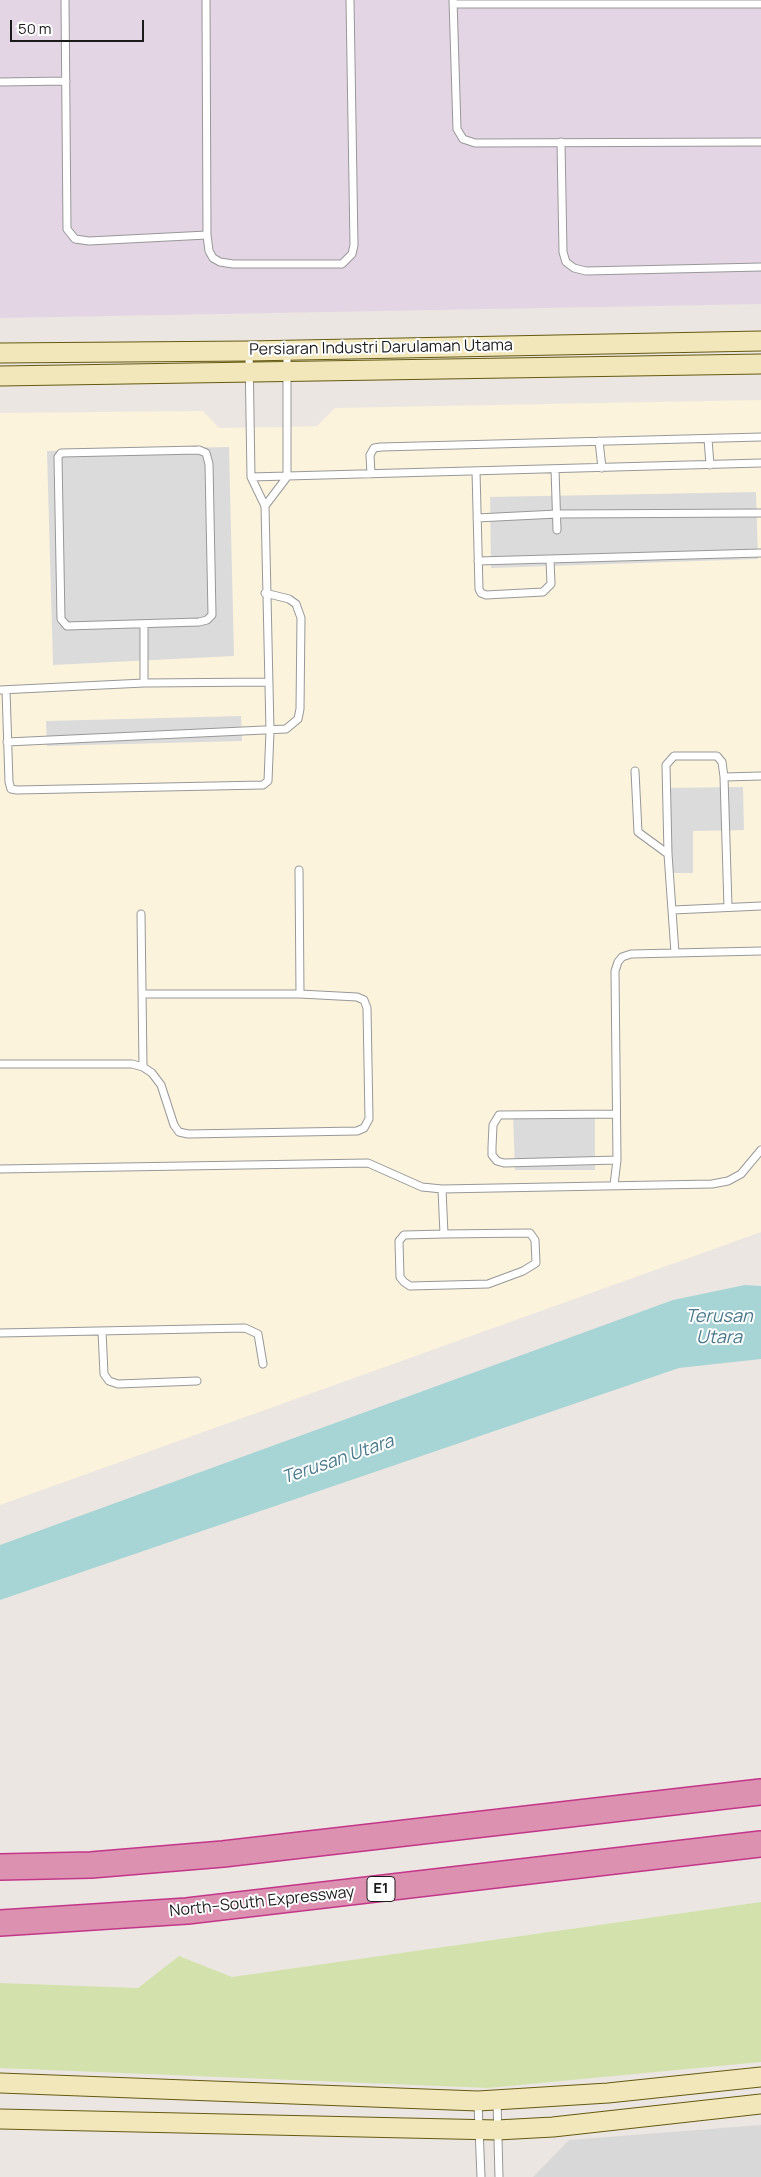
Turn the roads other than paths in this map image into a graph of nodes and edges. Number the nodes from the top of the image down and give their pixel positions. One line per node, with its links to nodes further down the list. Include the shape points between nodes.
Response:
1 (65, 0): 6 (lane)
2 (206, 0): 10 (lane)
3 (350, 0): 10 (lane, via 352,254 342,264 220,262 209,251)
4 (453, 2): 5 (lane); 8 (lane, via 456,129 463,139 475,143)
5 (761, 4)
6 (66, 81): 7 (lane); 10 (lane, via 67,229 75,239)
7 (0, 82)
8 (561, 142): 9 (lane); 11 (lane, via 563,252 566,262 574,268 586,271)
9 (761, 142)
10 (207, 235)
11 (761, 267)
12 (761, 341): 13 (street, Persiaran Industri Darulaman Utama)
13 (287, 350): 14 (street, Persiaran Industri Darulaman Utama); 17 (lane)
14 (250, 351): 15 (street, Persiaran Industri Darulaman Utama); 18 (lane)
15 (0, 353)
16 (761, 364): 17 (street, Persiaran Industri Darulaman Utama)
17 (287, 371): 18 (street, Persiaran Industri Darulaman Utama); 29 (lane)
18 (249, 372): 19 (street, Persiaran Industri Darulaman Utama); 30 (lane)
19 (0, 376)
20 (761, 438): 21 (lane)
21 (708, 439): 22 (lane); 24 (lane)
22 (599, 441): 25 (lane); 28 (lane, via 381,446 374,448 370,455)
23 (761, 463): 24 (lane)
24 (710, 465): 25 (lane)
25 (602, 468): 26 (lane)
26 (555, 469): 27 (lane); 33 (lane)
27 (476, 471): 28 (lane); 34 (lane)
28 (371, 474): 29 (lane)
29 (286, 477): 30 (lane); 31 (lane)
30 (251, 478): 31 (lane)
31 (265, 506): 39 (lane)
32 (761, 513): 33 (lane)
33 (557, 514): 34 (lane); 35 (lane)
34 (477, 518): 38 (lane)
35 (557, 530)
36 (761, 553): 37 (lane)
37 (550, 560): 38 (lane); 38 (lane, via 551,584 543,592 486,595 479,589)
38 (478, 561)
39 (266, 594): 41 (lane); 44 (lane, via 289,599 296,604 301,618 298,719 286,728)
40 (144, 624): 40 (lane, via 199,622 212,615 209,464 206,454 199,450 61,453 58,457 62,619 67,626); 42 (lane)
41 (268, 682): 42 (lane); 44 (lane)
42 (144, 683): 43 (lane)
43 (3, 690): 45 (lane)
44 (270, 731): 45 (lane); 45 (lane, via 270,775 263,785 11,789)
45 (8, 742)
46 (635, 771): 49 (lane, via 638,832)
47 (761, 776): 48 (lane)
48 (724, 777): 49 (lane, via 722,762 717,756 674,756 669,760 666,765); 52 (lane)
49 (668, 854): 53 (lane)
50 (299, 870): 58 (lane)
51 (761, 906): 52 (lane)
52 (728, 907): 53 (lane)
53 (673, 910): 56 (lane)
54 (141, 914): 57 (lane)
55 (761, 951): 56 (lane)
56 (675, 953): 61 (lane, via 630,954 618,962 615,971)
57 (143, 994): 58 (lane); 60 (lane)
58 (300, 994): 60 (lane, via 364,1000 367,1008 369,1120 364,1128 357,1131 180,1132 174,1125 161,1085)
59 (0, 1064): 60 (lane, via 132,1064)
60 (143, 1067)
61 (616, 1114): 63 (lane); 63 (lane, via 499,1115 493,1125 492,1155 504,1163)
62 (761, 1150): 65 (lane, via 741,1174 728,1181)
63 (617, 1160): 65 (lane)
64 (0, 1169): 66 (lane, via 368,1163 422,1187)
65 (614, 1185): 66 (lane)
66 (442, 1190): 67 (lane)
67 (444, 1234): 67 (lane, via 404,1235 399,1241 400,1277 404,1282 410,1286 488,1284 523,1272 536,1263 535,1240 530,1233)
68 (102, 1331): 69 (lane); 70 (lane, via 245,1328 258,1334); 71 (lane, via 104,1374 109,1381 118,1384)
69 (0, 1333)
70 (263, 1364)
71 (197, 1381)
72 (761, 1792): 74 (highway, via 223,1854 91,1865)
73 (761, 1844): 75 (highway, North–South Expressway / E1, via 187,1911)
74 (0, 1867)
75 (0, 1923)
76 (761, 2077): 78 (street, via 608,2093)
77 (0, 2083): 79 (street)
78 (497, 2100): 79 (street); 83 (lane)
79 (478, 2101): 82 (lane)
80 (761, 2104): 83 (street, via 554,2127)
81 (0, 2119): 82 (street)
82 (478, 2130): 83 (street); 84 (lane)
83 (497, 2130): 85 (lane)
84 (481, 2177)
85 (499, 2177)

